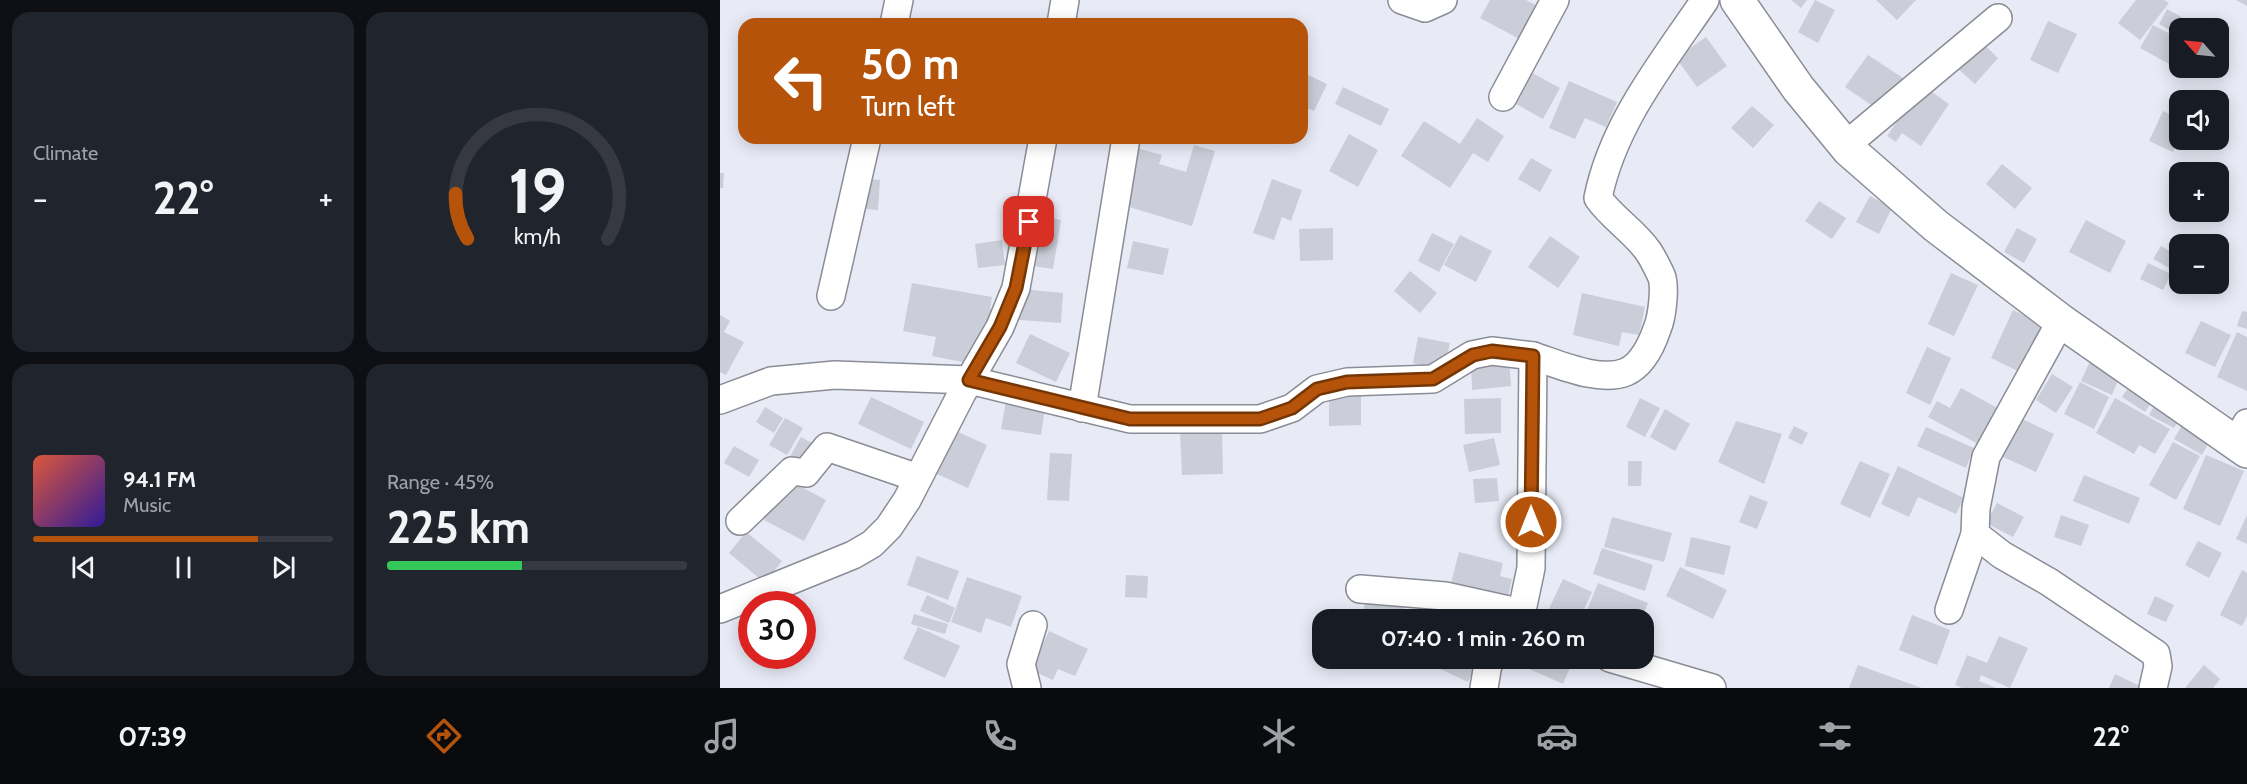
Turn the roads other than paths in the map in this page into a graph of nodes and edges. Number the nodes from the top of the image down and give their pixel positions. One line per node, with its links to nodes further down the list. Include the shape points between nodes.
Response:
1 (899, 0): 8 (street)
2 (1065, 0): 9 (street)
3 (1402, 0): 4 (street, via 1425,8)
4 (1443, 0)
5 (1555, 0): 11 (street)
6 (1706, 0): 18 (street, via 1631,110 1603,173 1598,198 1647,250 1663,278 1662,318 1653,339 1642,359 1626,372 1606,375 1581,372)
7 (1737, 0): 15 (main road, via 1798,88)
8 (895, 18)
9 (1063, 18)
10 (1998, 18): 15 (street)
11 (1503, 97)
12 (866, 144): 16 (street)
13 (1041, 144): 19 (street, via 1016,288 1000,327)
14 (1125, 144): 21 (street)
15 (1846, 146): 17 (main road, via 1936,226)
16 (831, 296)
17 (2061, 321): 22 (main road); 25 (street, via 1986,457)
18 (1533, 356): 21 (street, via 1492,351 1473,355 1433,379 1347,382 1317,389 1292,408 1260,419 1130,419); 29 (street, via 1531,568)
19 (969, 380): 20 (street, via 835,375 771,381); 21 (street); 23 (street)
20 (720, 400)
21 (1082, 408)
22 (2244, 438)
23 (918, 478): 24 (street, via 827,447 806,473 792,471); 27 (street, via 889,527 872,544)
24 (740, 521)
25 (1975, 534): 30 (street); 37 (street, via 2156,654 2158,666)
26 (1360, 589): 28 (street, via 1445,596)
27 (720, 609)
28 (1494, 609)
29 (1522, 609)
30 (1949, 610)
31 (1033, 625): 34 (street, via 1022,664)
32 (1487, 669): 35 (street)
33 (1647, 669): 36 (street)
34 (1027, 688)
35 (1484, 688)
36 (1712, 688)
37 (2153, 688)

